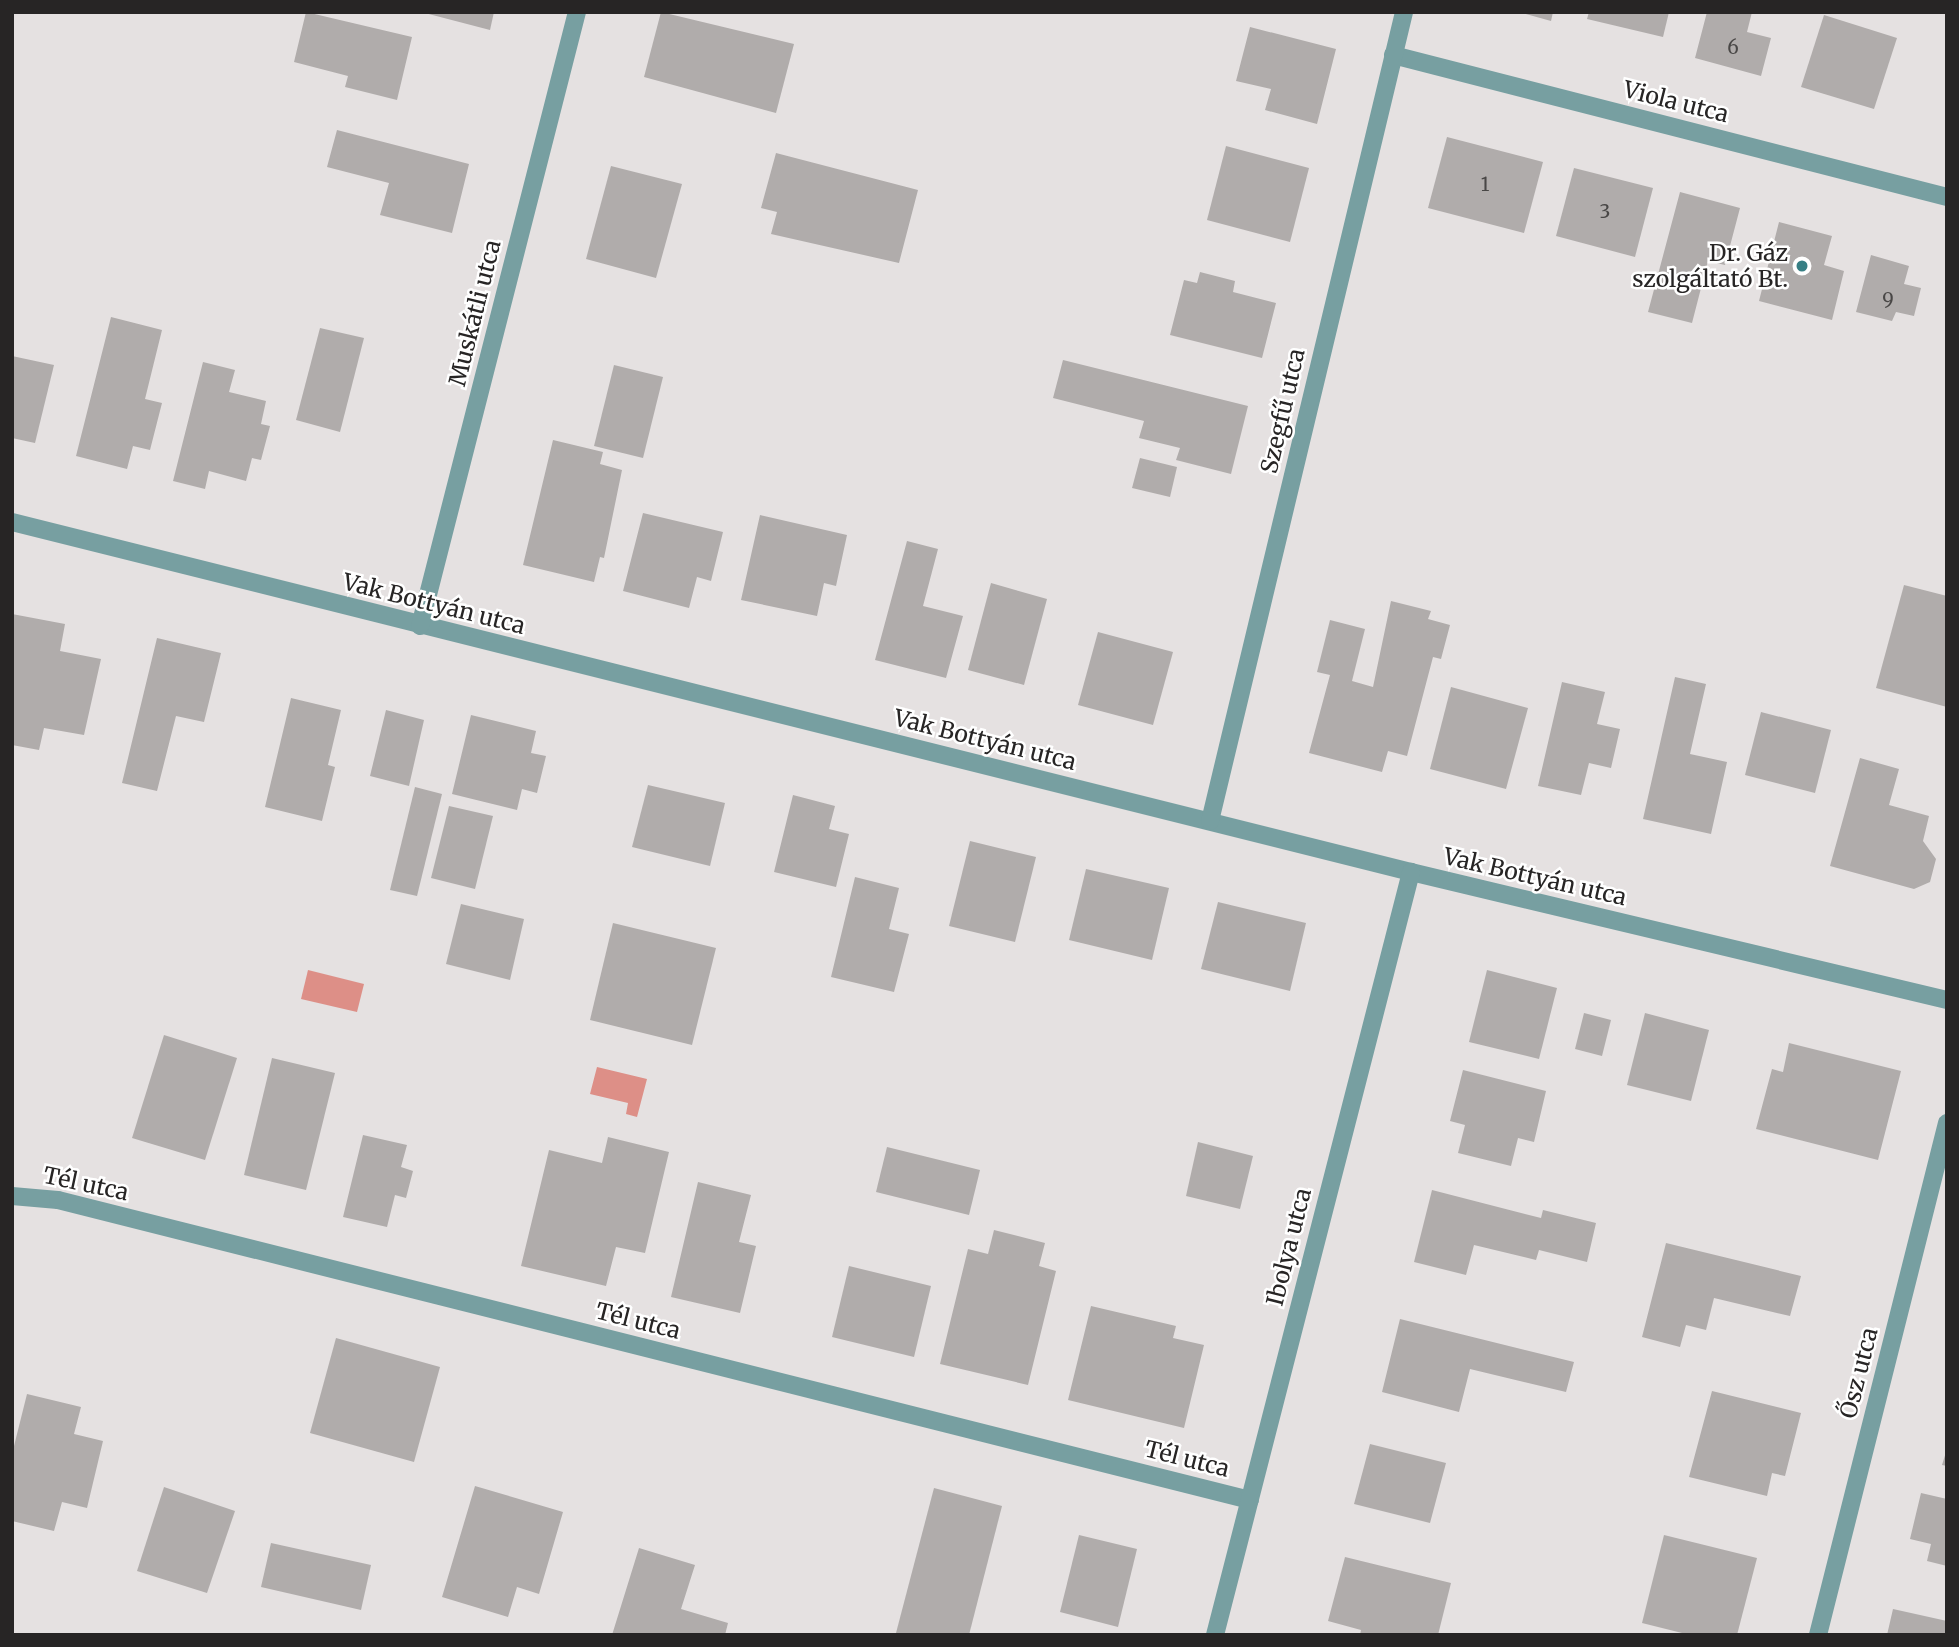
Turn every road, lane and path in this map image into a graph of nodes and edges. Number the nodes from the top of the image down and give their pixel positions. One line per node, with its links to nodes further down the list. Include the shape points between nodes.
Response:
1 (577, 12): 6 (street, Muskátli utca)
2 (1404, 12): 3 (street, Szegfű utca)
3 (1393, 55): 4 (street, Viola utca); 7 (street, Szegfű utca)
4 (1947, 197)
5 (12, 522): 6 (street, Vak Bottyán utca)
6 (419, 626): 7 (street, Vak Bottyán utca)
7 (1210, 821): 8 (street, Vak Bottyán utca)
8 (1411, 872): 9 (street, Vak Bottyán utca); 12 (street, Ibolya utca)
9 (1947, 1000)
10 (1947, 1123): 14 (street, Ősz utca)
11 (12, 1196): 12 (street, Tél utca, via 72,1203)
12 (1250, 1500): 13 (street, Ibolya utca)
13 (1215, 1635)
14 (1818, 1635)

